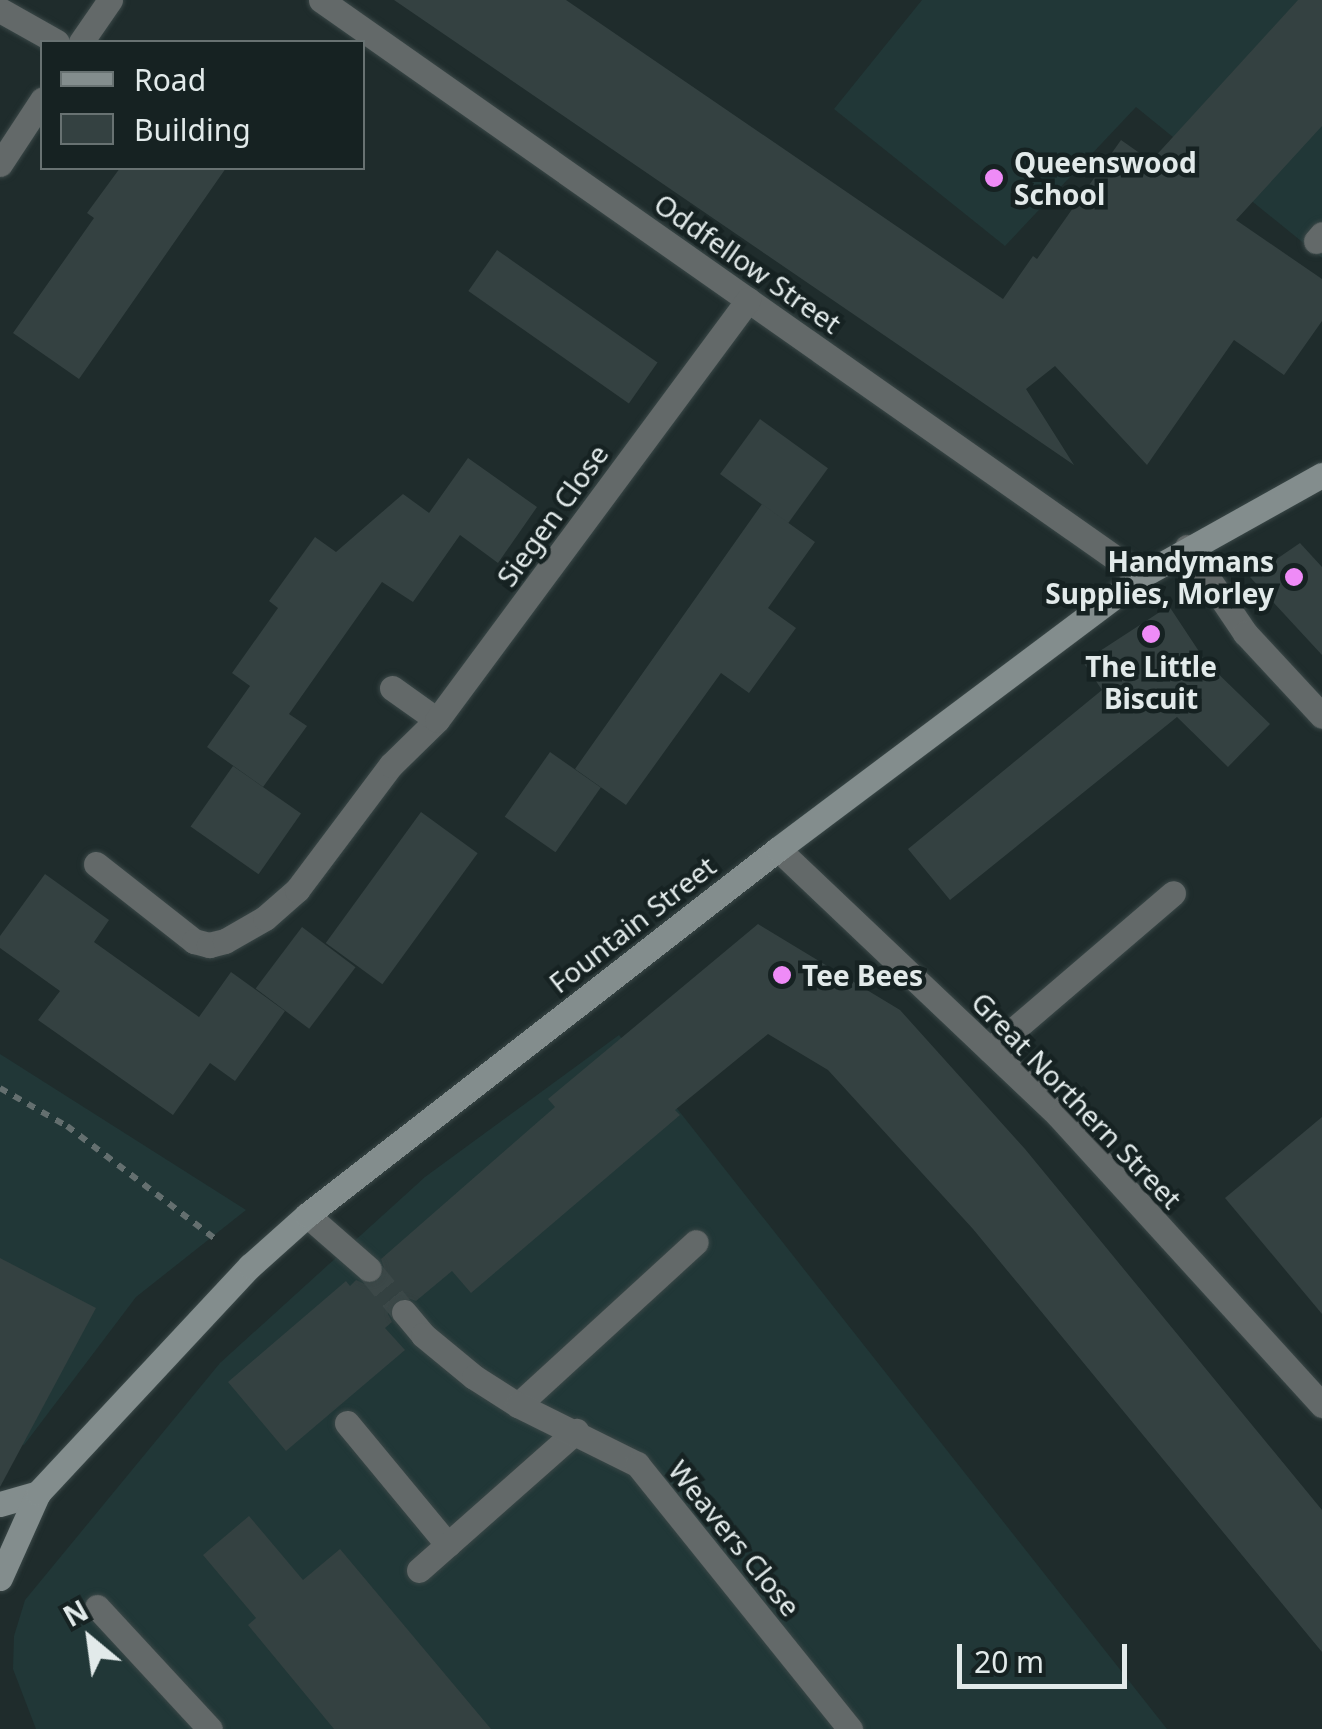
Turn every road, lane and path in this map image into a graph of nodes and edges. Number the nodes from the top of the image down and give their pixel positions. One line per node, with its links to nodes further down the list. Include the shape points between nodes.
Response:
1 (110, 0): 5 (street)
2 (320, 0): 8 (street, Oddfellow Street)
3 (0, 10): 4 (street)
4 (53, 40)
5 (82, 40)
6 (40, 103): 7 (street)
7 (0, 164)
8 (748, 300): 11 (street, Oddfellow Street); 14 (street, Siegen Close)
9 (1322, 475): 10 (main road, Fountain Street)
10 (1187, 547): 11 (main road, Fountain Street); 13 (street, via 1245,633)
11 (1140, 576): 15 (main road, Fountain Street)
12 (392, 688): 14 (street)
13 (1322, 716)
14 (438, 720): 16 (street, Siegen Close, via 391,764 297,890 226,941 194,941)
15 (778, 848): 18 (street, Great Northern Street); 20 (main road, Fountain Street)
16 (96, 864)
17 (1173, 893): 18 (street)
18 (990, 1050): 25 (street, Great Northern Street, via 1059,1116)
19 (0, 1088): 22 (path, via 67,1126)
20 (308, 1215): 22 (main road, Fountain Street); 23 (street)
21 (696, 1242): 26 (street)
22 (250, 1266): 29 (main road, Fountain Street)
23 (368, 1270)
24 (404, 1312): 26 (street, Weavers Close, via 449,1359)
25 (1322, 1405)
26 (518, 1406): 28 (street, Weavers Close)
27 (347, 1423): 31 (street)
28 (576, 1431): 31 (street); 36 (street, Weavers Close, via 636,1464)
29 (38, 1493): 30 (main road); 33 (main road, Fountain Street)
30 (0, 1504)
31 (448, 1545): 32 (street)
32 (419, 1570)
33 (0, 1578)
34 (97, 1608): 35 (street)
35 (210, 1729)
36 (850, 1729)

